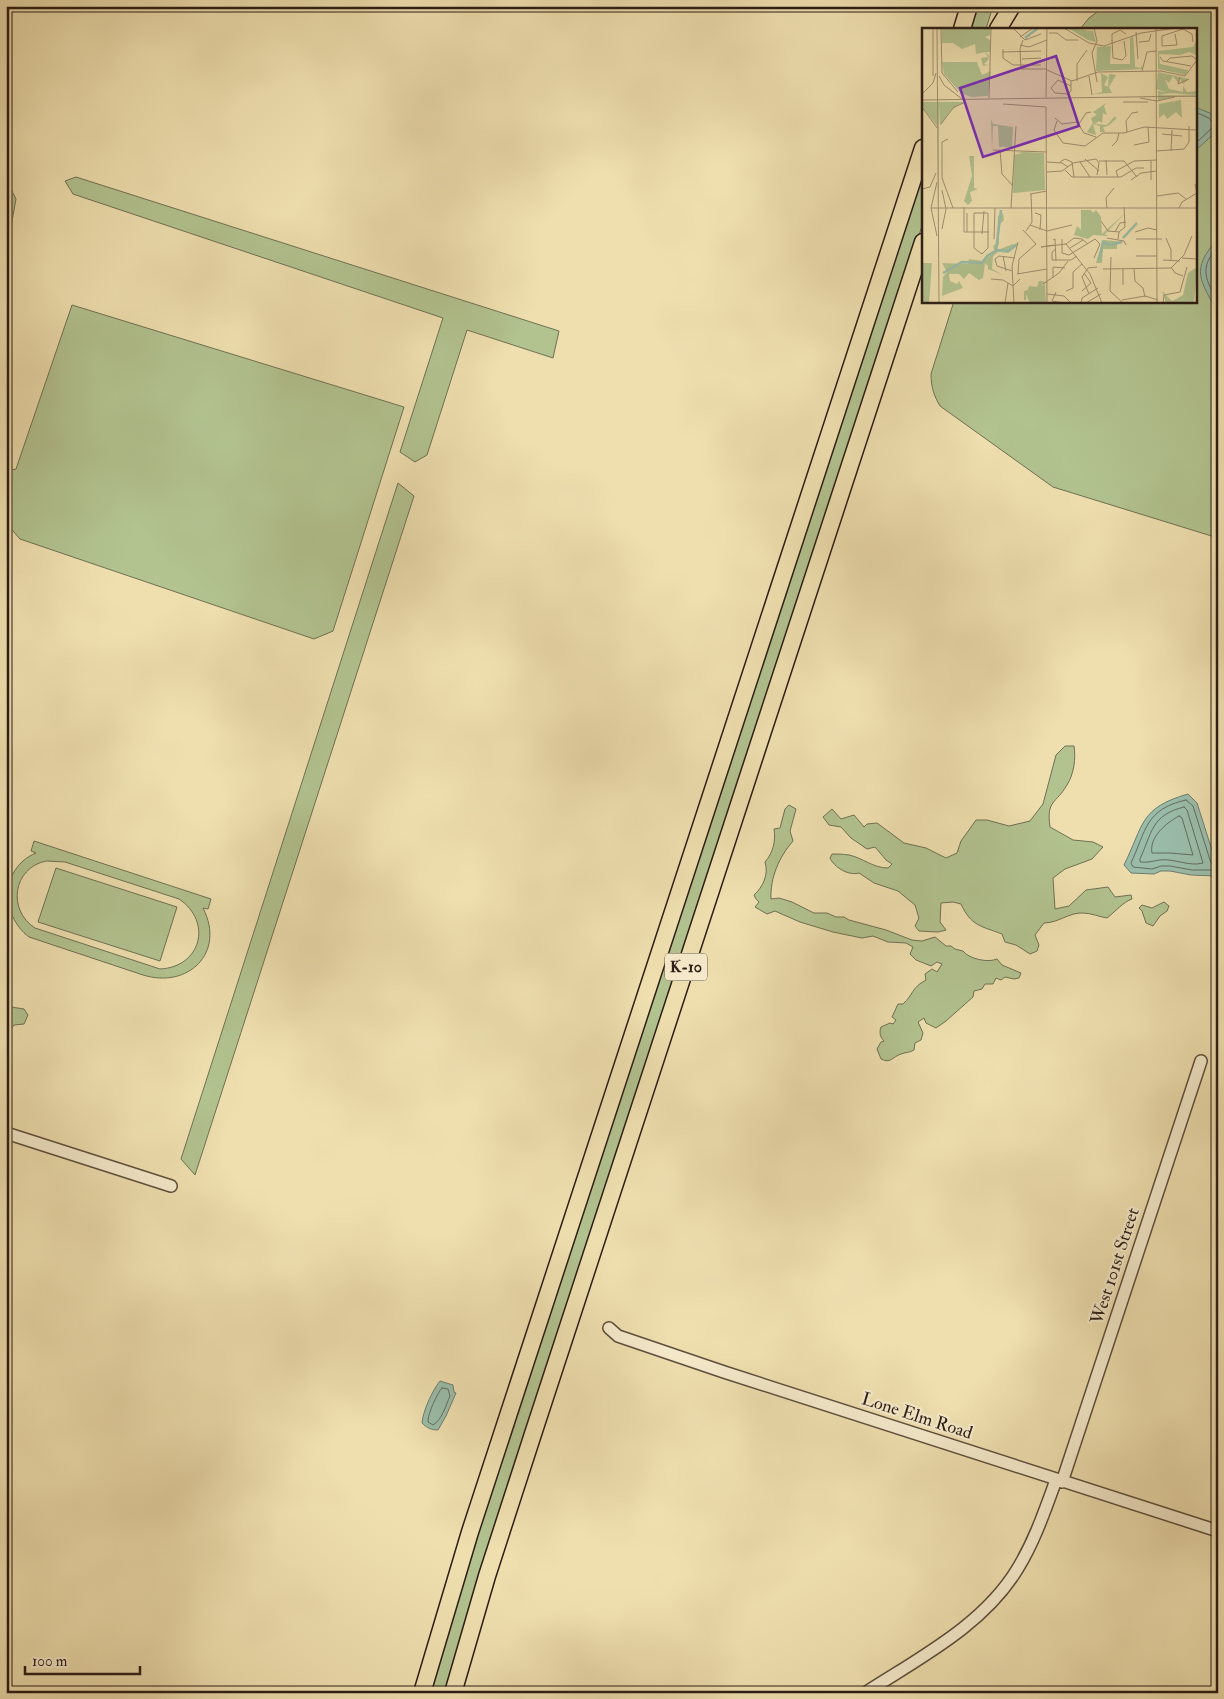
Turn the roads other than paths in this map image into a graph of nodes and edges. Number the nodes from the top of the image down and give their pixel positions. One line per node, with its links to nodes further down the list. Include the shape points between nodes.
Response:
1 (962, 6): 5 (highway)
2 (969, 6): 6 (highway)
3 (1000, 6): 7 (highway)
4 (1012, 6): 8 (highway)
5 (960, 28)
6 (960, 28)
7 (993, 28)
8 (999, 28)
9 (922, 151): 17 (highway, K-10, via 470,1532)
10 (922, 245): 18 (highway, K-10, via 529,1446)
11 (1201, 1061): 15 (street, West 101st Street)
12 (6, 1133): 13 (street)
13 (171, 1186)
14 (609, 1328): 15 (street, Lone Elm Road, via 618,1336)
15 (1059, 1481): 16 (street, Lone Elm Road); 19 (street, West 101st Street, via 1018,1569 985,1610 948,1639)
16 (1218, 1531)
17 (422, 1693)
18 (453, 1693)
19 (865, 1693)

